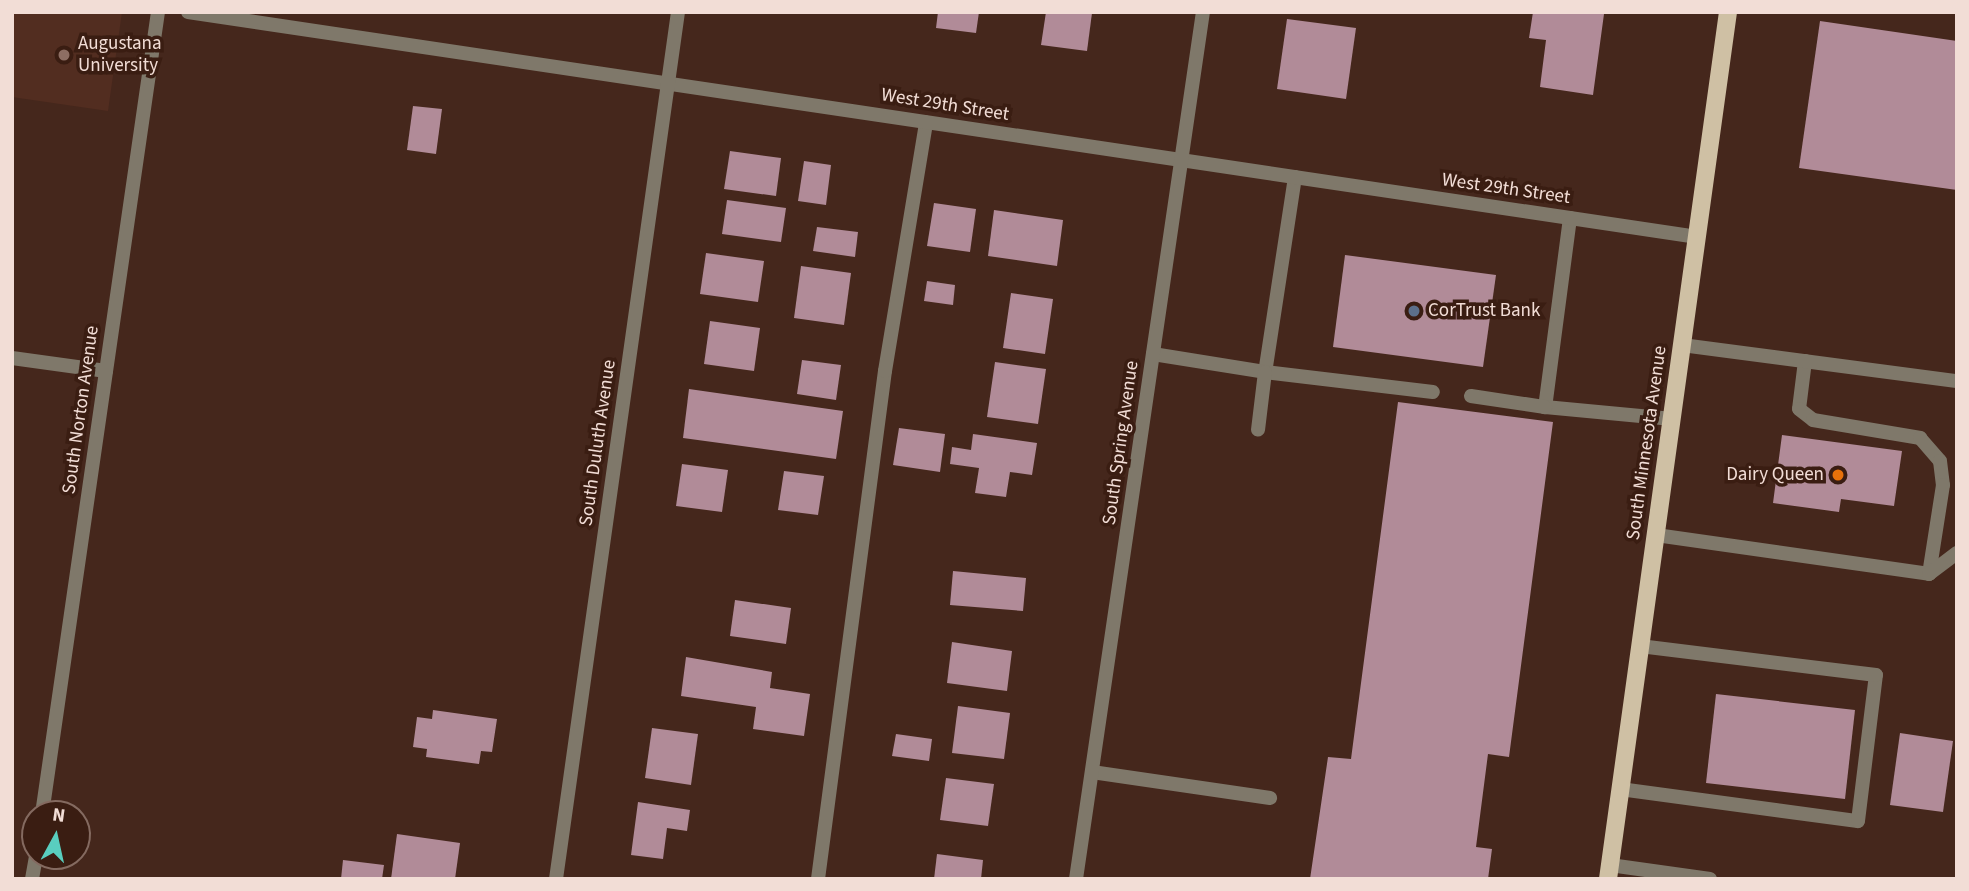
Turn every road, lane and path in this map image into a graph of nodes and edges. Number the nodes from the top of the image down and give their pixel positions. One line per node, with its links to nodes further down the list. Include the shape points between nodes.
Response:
1 (158, 12): 16 (street, South Norton Avenue)
2 (188, 12): 6 (street, West 29th Street)
3 (678, 12): 6 (street, South Duluth Avenue)
4 (1203, 12): 8 (street, South Spring Avenue)
5 (1728, 12): 11 (main road, South Minnesota Avenue)
6 (668, 83): 7 (street, West 29th Street); 33 (street, South Duluth Avenue)
7 (926, 122): 8 (street, West 29th Street); 34 (street, via 886,371)
8 (1182, 160): 9 (street, West 29th Street); 13 (street, South Spring Avenue)
9 (1295, 177): 10 (street, West 29th Street); 17 (street)
10 (1570, 218): 11 (street, West 29th Street); 21 (street)
11 (1697, 237): 12 (main road, South Minnesota Avenue)
12 (1682, 345): 15 (street); 22 (main road, South Minnesota Avenue)
13 (1153, 354): 17 (street); 28 (street, South Spring Avenue)
14 (12, 358): 16 (street)
15 (1805, 361): 18 (street); 26 (street, via 1799,409 1813,420 1920,438 1940,461 1943,485)
16 (106, 371): 31 (street, South Norton Avenue)
17 (1265, 372): 19 (street); 23 (street)
18 (1957, 381)
19 (1433, 392)
20 (1471, 396): 21 (street)
21 (1545, 407): 22 (street)
22 (1672, 419): 24 (main road, South Minnesota Avenue)
23 (1258, 430)
24 (1656, 535): 26 (street); 27 (main road, South Minnesota Avenue)
25 (1957, 553): 26 (street)
26 (1929, 574)
27 (1640, 646): 29 (main road, South Minnesota Avenue); 29 (street, via 1875,675 1858,821)
28 (1092, 772): 30 (street); 35 (street, South Spring Avenue)
29 (1620, 789): 32 (main road, South Minnesota Avenue)
30 (1270, 798)
31 (44, 800)
32 (1609, 872): 36 (street)
33 (556, 879)
34 (818, 879)
35 (1076, 879)
36 (1710, 879)

